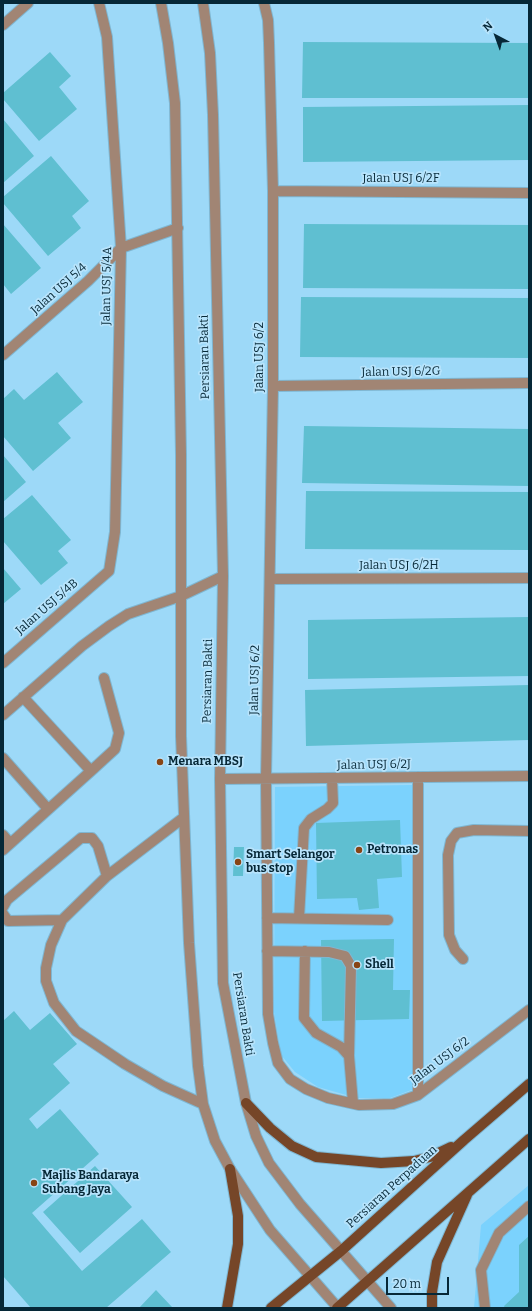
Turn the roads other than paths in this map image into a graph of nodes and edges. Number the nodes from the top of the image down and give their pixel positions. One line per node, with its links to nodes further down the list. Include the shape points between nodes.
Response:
1 (28, 3): 6 (street)
2 (99, 3): 10 (street, Jalan USJ 5/4A, via 107,37)
3 (161, 3): 9 (street, via 175,103)
4 (203, 3): 15 (street, Persiaran Bakti, via 210,53 213,115)
5 (264, 3): 7 (street, Jalan USJ 6/2, via 268,20)
6 (3, 25)
7 (273, 191): 8 (street, Jalan USJ 6/2F); 13 (street, Jalan USJ 6/2)
8 (529, 192)
9 (178, 228): 10 (street, Jalan USJ 5/4); 18 (street)
10 (121, 248): 11 (street, Jalan USJ 5/4, via 88,281); 14 (street, Jalan USJ 5/4A, via 116,532)
11 (3, 355)
12 (529, 384): 13 (street, Jalan USJ 6/2G)
13 (273, 386): 17 (street, Jalan USJ 6/2)
14 (109, 571): 19 (street, Jalan USJ 5/4B)
15 (223, 576): 18 (street); 28 (street, Persiaran Bakti)
16 (529, 578): 17 (street, Jalan USJ 6/2H)
17 (270, 579): 29 (street, Jalan USJ 6/2)
18 (181, 596): 21 (street, via 128,614 109,626); 31 (street)
19 (3, 663)
20 (104, 678): 24 (street, via 119,733 115,749)
21 (23, 697): 22 (street); 24 (street)
22 (3, 715)
23 (3, 758): 30 (street)
24 (91, 771): 30 (street)
25 (529, 776): 26 (street, Jalan USJ 6/2J)
26 (418, 777): 27 (street, Jalan USJ 6/2J); 48 (street)
27 (332, 778): 29 (street, Jalan USJ 6/2J); 39 (street, via 333,803 311,819 304,828)
28 (220, 779): 29 (street, Jalan USJ 6/2J); 49 (street, Persiaran Bakti, via 223,983)
29 (266, 779): 38 (street, Jalan USJ 6/2)
30 (48, 809): 34 (street)
31 (184, 818): 35 (street); 51 (street, via 189,943)
32 (529, 831): 44 (street, via 474,830 457,833 451,841 448,855 450,935 455,950)
33 (3, 835): 34 (street)
34 (7, 847)
35 (107, 876): 36 (street, via 98,846 92,838 80,838 7,900); 40 (street)
36 (3, 907)
37 (3, 914): 40 (street, via 8,921)
38 (267, 918): 39 (street); 42 (street, Jalan USJ 6/2)
39 (299, 918): 41 (street)
40 (62, 920): 51 (street, via 51,945 46,968 46,981 54,1003 76,1030 101,1049 163,1086)
41 (388, 920)
42 (267, 951): 43 (street); 50 (street, Jalan USJ 6/2, via 268,1014 278,1063 290,1079 306,1089 328,1098)
43 (305, 952): 46 (street, via 304,1018 316,1033 341,1047); 46 (street, via 329,952 345,956 351,966)
44 (464, 959)
45 (529, 1010): 48 (street, Jalan USJ 6/2)
46 (349, 1056): 50 (street)
47 (529, 1084): 53 (main road, Persiaran Perpaduan)
48 (418, 1095): 50 (street, Jalan USJ 6/2, via 393,1104)
49 (246, 1103): 53 (main road, via 292,1146 316,1157 381,1163 414,1162); 57 (street, Persiaran Bakti, via 256,1136 269,1163)
50 (352, 1103)
51 (203, 1104): 54 (street, via 215,1141)
52 (529, 1139): 55 (main road)
53 (464, 1140): 57 (main road, Persiaran Perpaduan)
54 (230, 1169): 58 (street, via 270,1230); 60 (main road, via 238,1216 238,1244)
55 (468, 1192): 59 (main road); 64 (main road, via 437,1262)
56 (529, 1206): 65 (street, via 499,1233 481,1270)
57 (341, 1251): 58 (main road, Persiaran Perpaduan); 59 (street, Persiaran Bakti)
58 (310, 1276): 61 (main road, Persiaran Perpaduan); 62 (street)
59 (368, 1281): 62 (main road); 63 (street, Persiaran Bakti)
60 (227, 1308)
61 (271, 1308)
62 (337, 1308)
63 (391, 1308)
64 (432, 1308)
65 (485, 1308)

